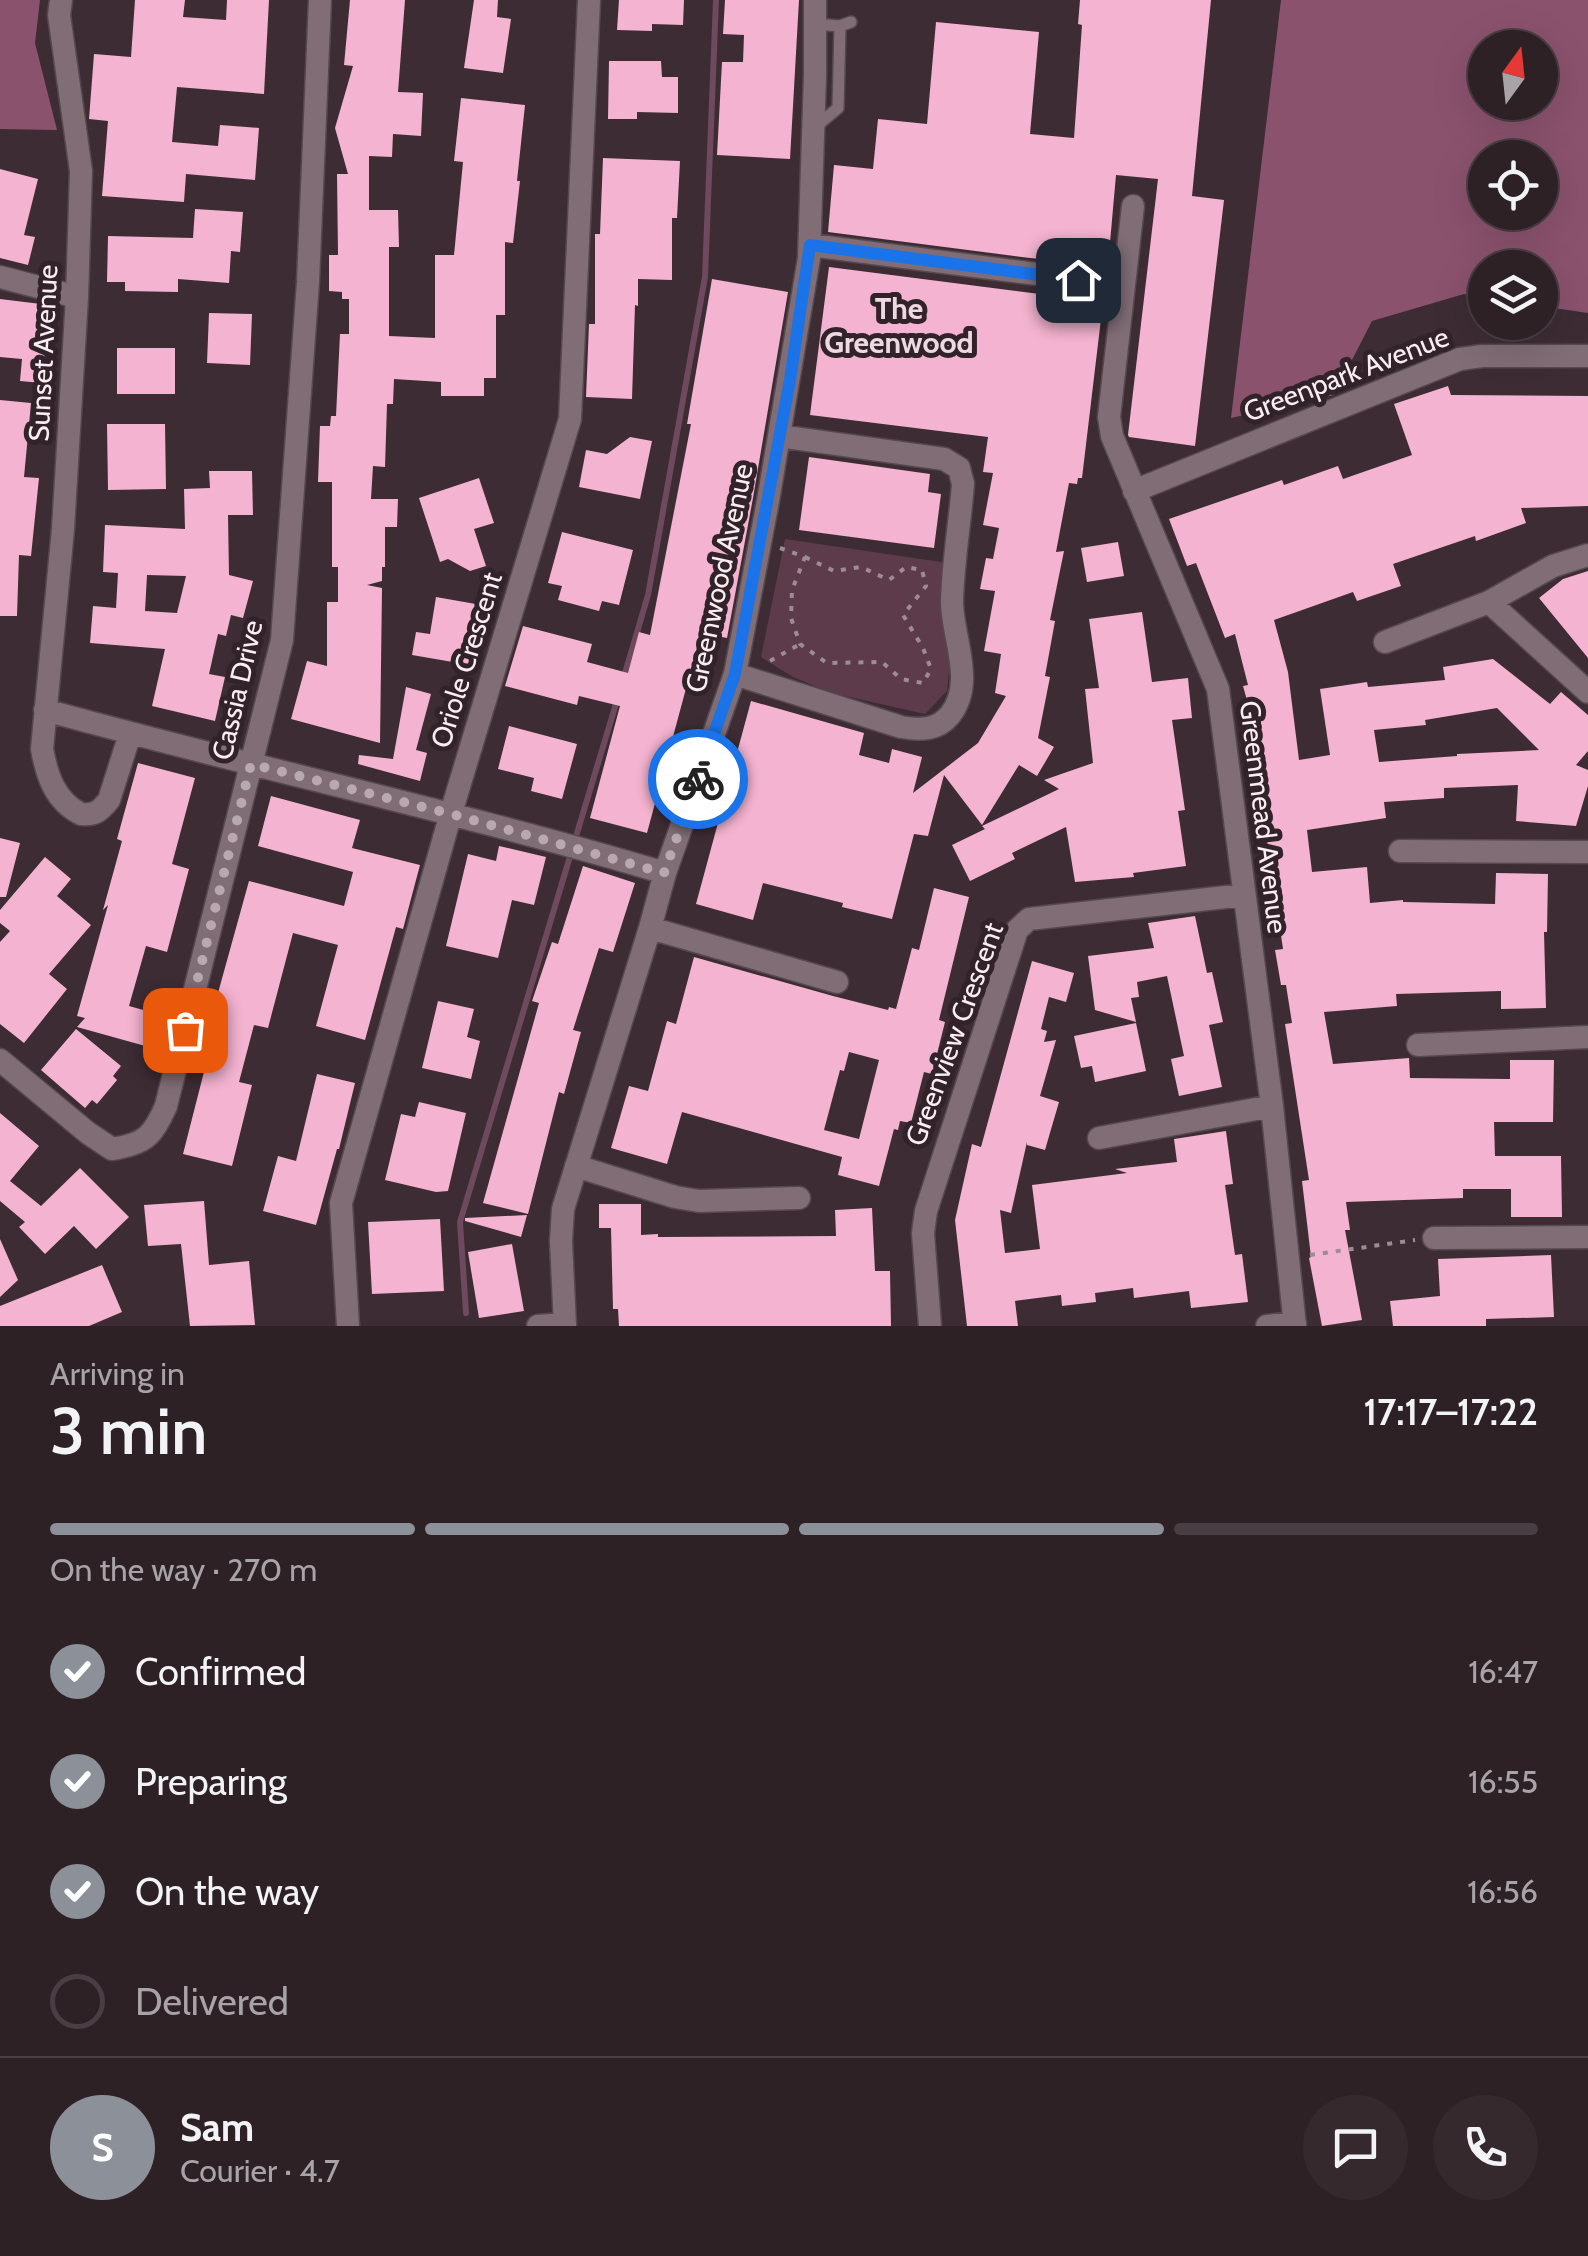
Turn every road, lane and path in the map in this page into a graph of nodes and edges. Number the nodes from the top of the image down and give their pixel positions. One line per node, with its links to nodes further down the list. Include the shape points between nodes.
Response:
1 (61, 0): 11 (street, Sunset Avenue, via 81,172)
2 (320, 0): 27 (street, Cassia Drive, via 282,640)
3 (589, 0): 28 (street, Oriole Crescent, via 570,419)
4 (814, 0): 5 (street, Greenwood Avenue)
5 (815, 24): 6 (street, Greenwood Avenue); 6 (lane, via 846,24 838,108)
6 (814, 128): 8 (street, Greenwood Avenue)
7 (1133, 206): 10 (street, Greenmead Avenue)
8 (810, 245): 10 (street); 13 (street, Greenwood Avenue)
9 (0, 277): 11 (street)
10 (1123, 285): 14 (street, Greenmead Avenue, via 1109,416)
11 (77, 297): 25 (street, Sunset Avenue)
12 (1588, 356): 14 (street, Greenpark Avenue, via 1460,360)
13 (779, 436): 23 (street, Greenwood Avenue); 23 (street, via 944,459 959,468 952,602 962,684 946,720 919,730)
14 (1134, 490): 32 (street, Greenmead Avenue, via 1218,689)
15 (770, 545): 17 (path)
16 (1588, 555): 20 (street, via 1553,566)
17 (805, 557): 18 (path, via 834,571 861,567 889,580 906,567); 22 (path, via 792,590 791,618)
18 (922, 570): 19 (path); 22 (path, via 926,586 902,615 932,668 923,683 901,679 882,662 827,664)
19 (936, 571)
20 (1489, 602): 21 (street); 24 (street)
21 (1385, 642)
22 (800, 644): 23 (path)
23 (746, 671): 31 (street, Greenwood Avenue)
24 (1588, 692)
25 (45, 710): 26 (street); 26 (street, Sunset Avenue, via 46,767 60,799 82,814 97,813 109,800)
26 (130, 734): 27 (street)
27 (251, 764): 28 (street); 37 (street, Cassia Drive, via 166,1106 146,1139 112,1149)
28 (451, 814): 31 (street); 47 (street, Oriole Crescent, via 342,1203)
29 (1400, 850): 30 (street)
30 (1588, 852)
31 (664, 873): 33 (street, Greenwood Avenue)
32 (1244, 895): 38 (street, Greenmead Avenue); 49 (street, Greenview Crescent, via 1022,924 926,1211)
33 (650, 928): 34 (street); 40 (street, Greenwood Avenue)
34 (837, 982)
35 (1588, 1037): 36 (street)
36 (1418, 1045)
37 (0, 1060)
38 (1272, 1106): 39 (street); 44 (street, Greenmead Avenue)
39 (1099, 1138)
40 (576, 1166): 41 (street, via 675,1198); 46 (street, Greenwood Avenue, via 561,1224)
41 (800, 1198)
42 (1588, 1237): 43 (street)
43 (1434, 1238): 44 (path)
44 (1288, 1258): 45 (street, Greenmead Avenue)
45 (1295, 1324): 50 (street, Greenmead Avenue)
46 (565, 1325): 48 (street)
47 (348, 1326)
48 (538, 1326)
49 (930, 1326)
50 (1267, 1326)

